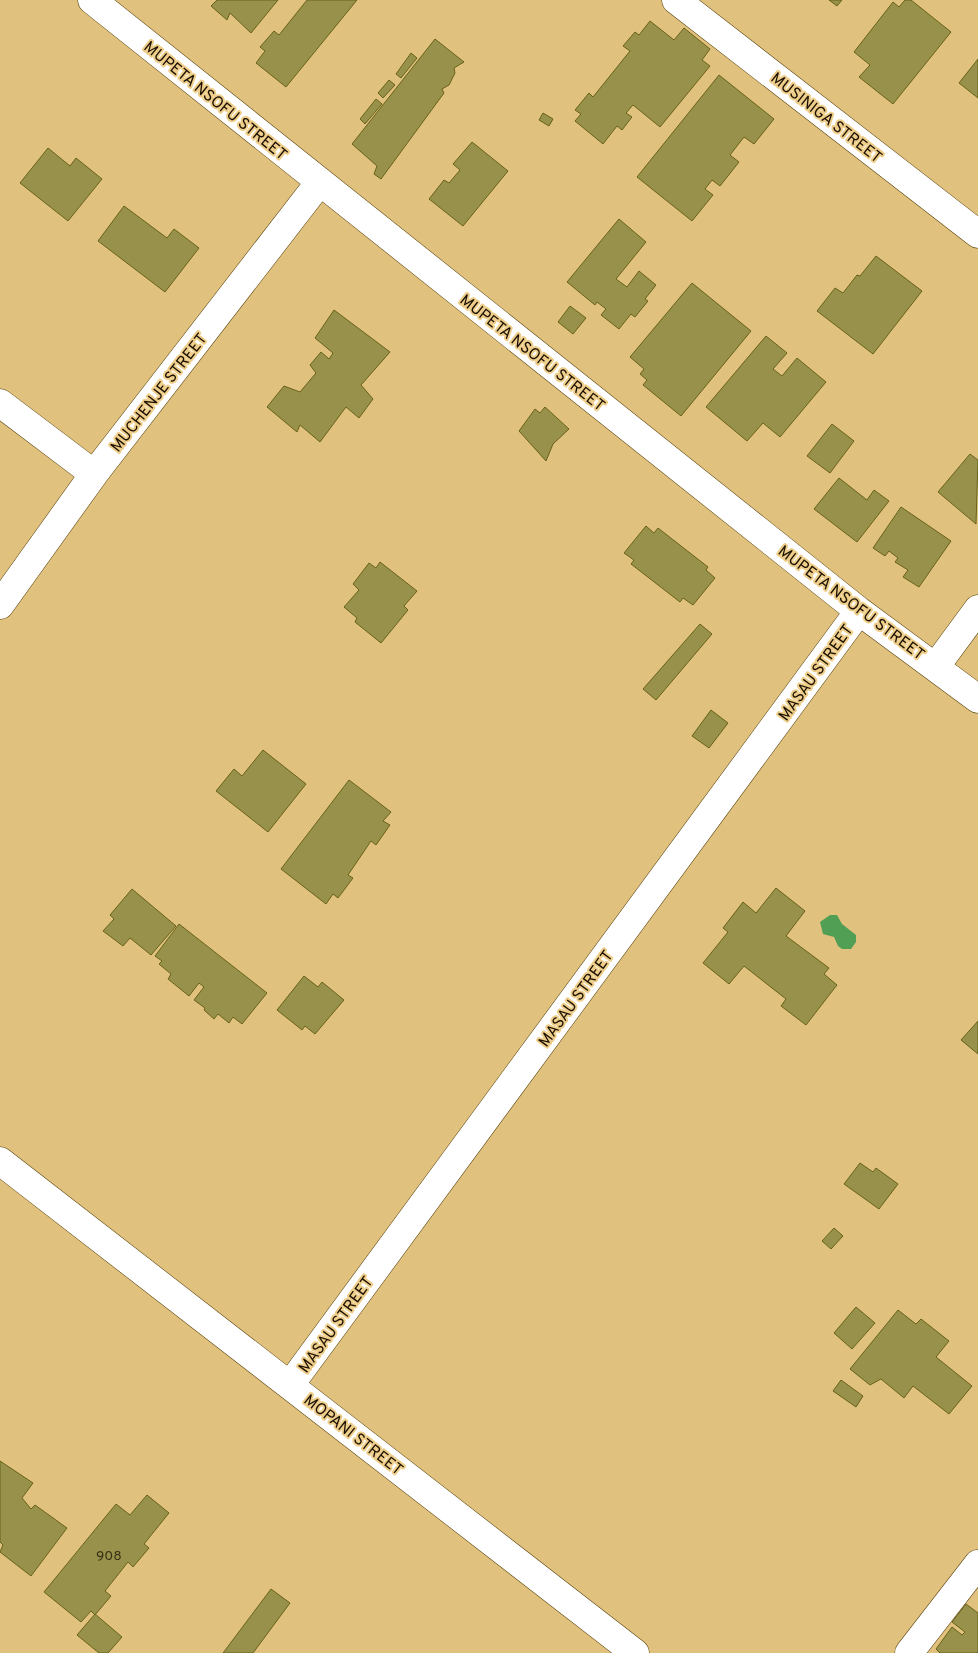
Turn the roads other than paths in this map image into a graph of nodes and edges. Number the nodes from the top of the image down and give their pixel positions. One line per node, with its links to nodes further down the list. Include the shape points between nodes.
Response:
1 (92, 0): 3 (street, MUPETA NSOFU STREET)
2 (676, 0): 4 (street, MUSINIGA STREET)
3 (319, 183): 6 (street, MUCHENJE STREET); 9 (street, MUPETA NSOFU STREET)
4 (978, 234)
5 (0, 403): 6 (street)
6 (94, 474): 7 (street, MUCHENJE STREET)
7 (0, 605)
8 (978, 610): 10 (street)
9 (860, 611): 10 (street, MUPETA NSOFU STREET); 13 (street, MASAU STREET)
10 (936, 666): 11 (street, MUPETA NSOFU STREET)
11 (978, 699)
12 (0, 1161): 13 (street, MOPANI STREET)
13 (290, 1385): 15 (street, MOPANI STREET)
14 (978, 1564): 16 (street)
15 (636, 1653)
16 (910, 1653)

